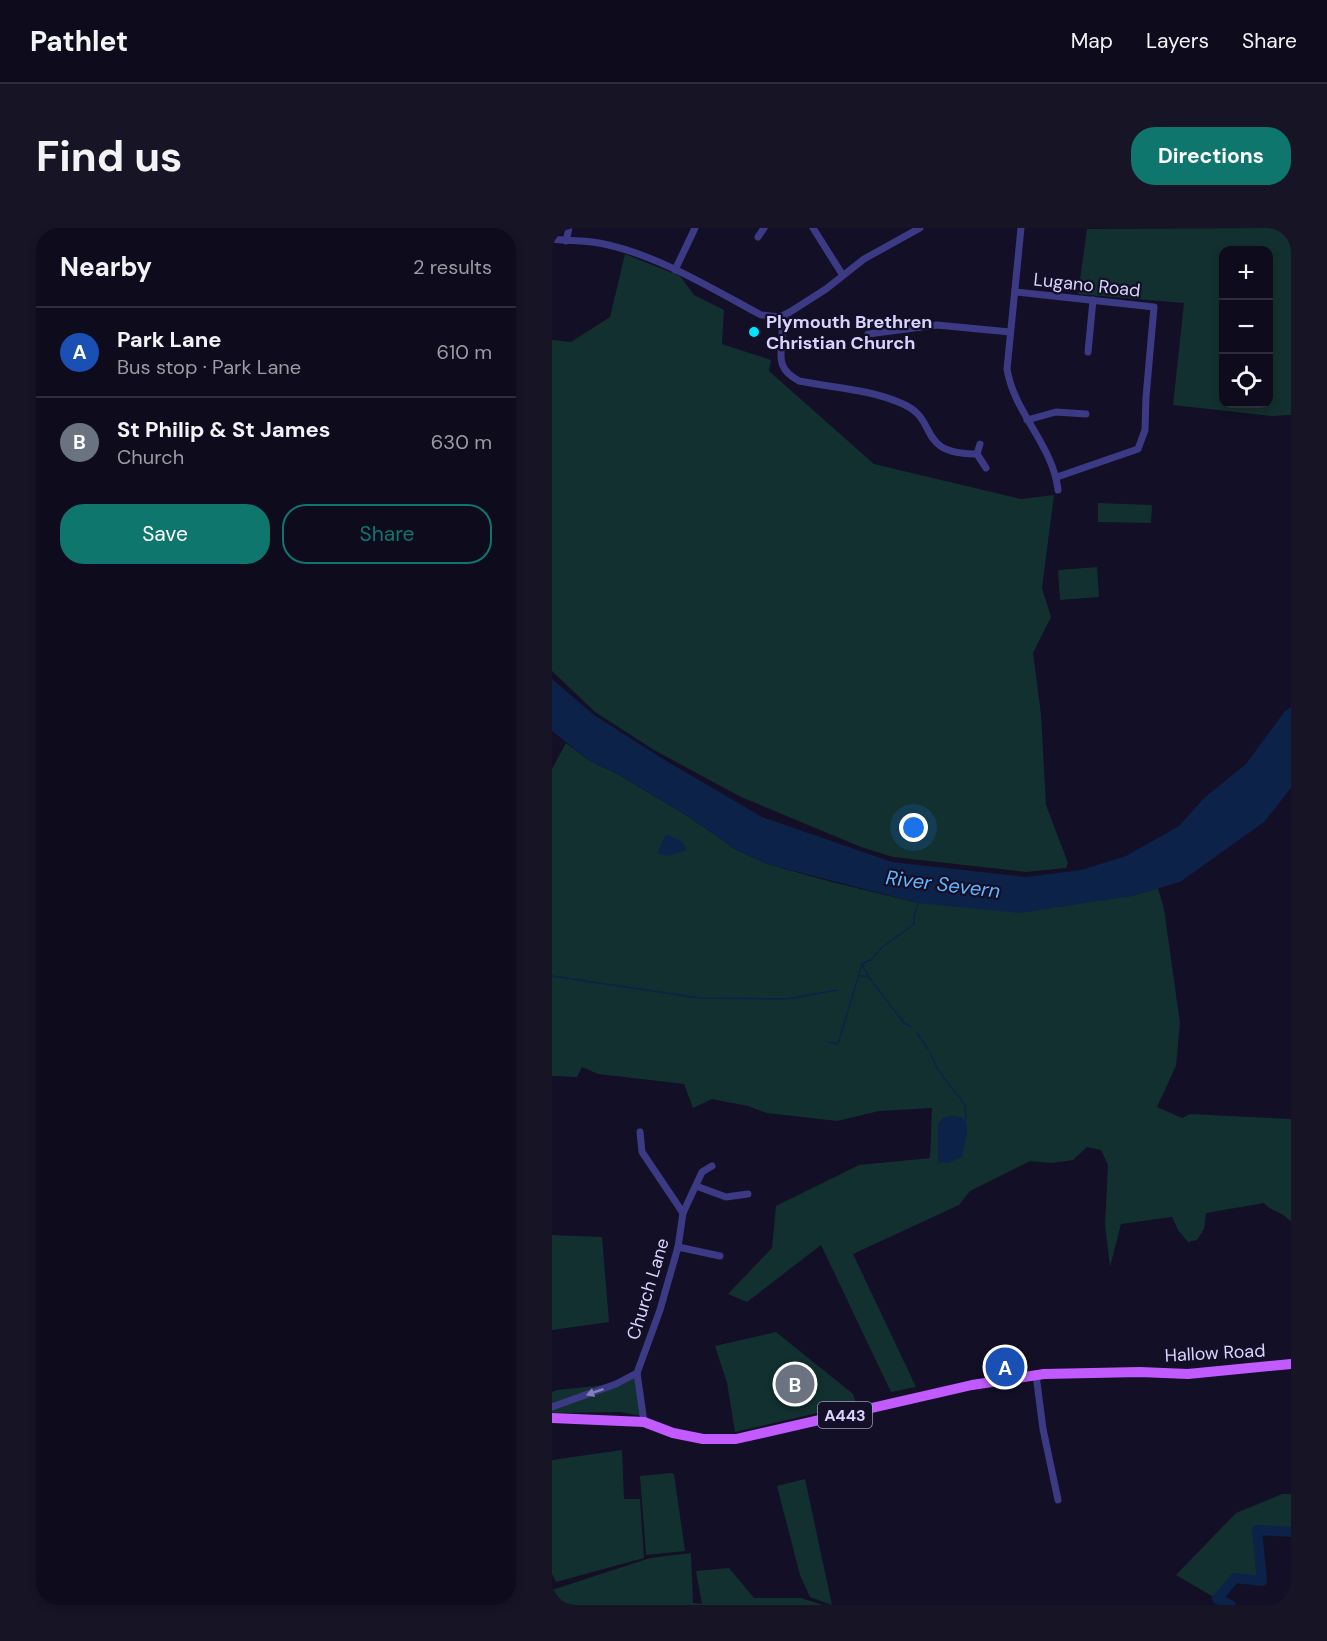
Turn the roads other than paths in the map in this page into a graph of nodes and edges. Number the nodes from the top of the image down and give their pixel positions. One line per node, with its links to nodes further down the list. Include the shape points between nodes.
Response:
1 (569, 228): 10 (street)
2 (695, 228): 11 (street)
3 (764, 228): 8 (street)
4 (813, 228): 12 (street)
5 (920, 228): 7 (street)
6 (1021, 228): 13 (street)
7 (909, 231): 12 (street)
8 (758, 237)
9 (552, 238): 10 (street)
10 (566, 241): 11 (street, via 597,242)
11 (675, 270): 15 (street, via 760,315)
12 (842, 274): 15 (street, via 826,289)
13 (1016, 292): 14 (street, Lugano Road); 16 (street)
14 (1093, 300): 18 (street); 24 (street, Lugano Road, via 1154,307 1145,430 1138,449)
15 (780, 317): 22 (street, via 780,364 790,376 799,381 876,394 904,404 916,412 939,446 961,454)
16 (1010, 332): 17 (street, via 937,325); 20 (street, via 1009,384)
17 (868, 334)
18 (1088, 352)
19 (1086, 414): 20 (street, via 1056,412)
20 (1027, 420): 24 (street)
21 (980, 444): 22 (street)
22 (977, 454): 23 (street)
23 (986, 468)
24 (1057, 477): 25 (street)
25 (1058, 490)
26 (640, 1132): 30 (street, via 642,1152)
27 (712, 1166): 28 (street, Church Lane, via 702,1172)
28 (696, 1186): 29 (street, via 726,1197); 30 (street, Church Lane)
29 (748, 1194)
30 (683, 1213): 31 (street, Church Lane)
31 (678, 1247): 32 (street); 34 (street, Church Lane)
32 (720, 1256)
33 (1291, 1364): 35 (main road, Hallow Road / A443, via 1188,1374)
34 (637, 1373): 36 (street, one-way to 36); 38 (street, Church Lane)
35 (1036, 1375): 38 (main road, A443, via 972,1384 736,1439 703,1439); 39 (street)
36 (552, 1407)
37 (552, 1418): 38 (main road, A443)
38 (644, 1422)
39 (1058, 1500)

